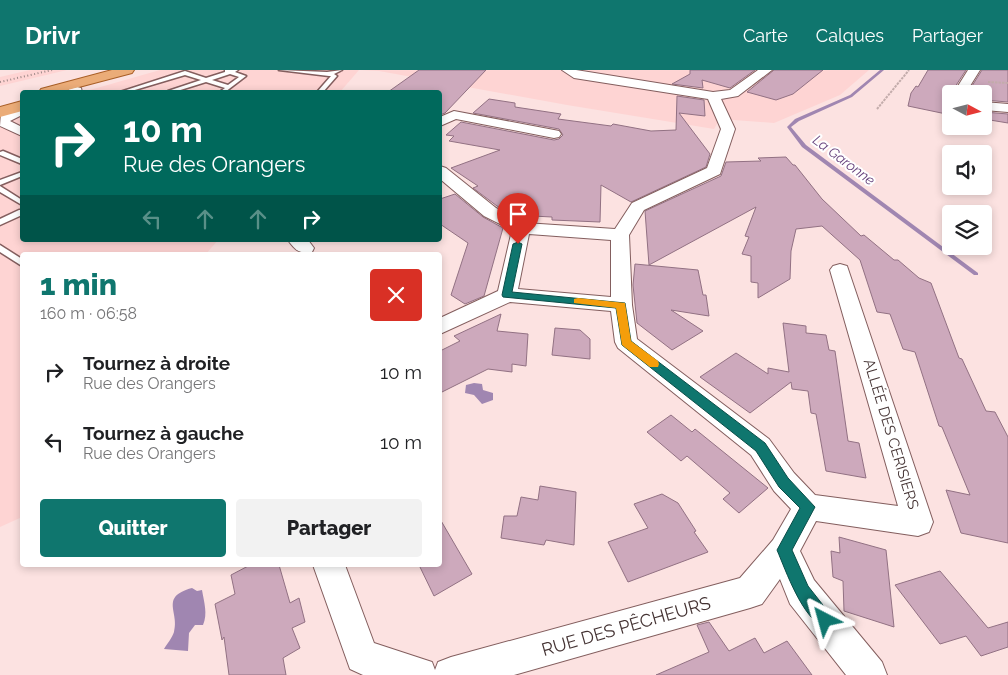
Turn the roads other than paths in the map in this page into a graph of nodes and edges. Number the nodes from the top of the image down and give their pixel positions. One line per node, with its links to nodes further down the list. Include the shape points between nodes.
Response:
1 (127, 70): 15 (main road)
2 (194, 70): 10 (lane)
3 (282, 70): 9 (lane)
4 (339, 70): 9 (lane)
5 (568, 70): 21 (street, via 574,74)
6 (766, 70): 21 (street, via 734,93)
7 (974, 70): 13 (street)
8 (229, 71): 12 (lane); 14 (lane, via 243,76)
9 (327, 72): 20 (lane, via 334,76 333,80)
10 (185, 73): 11 (lane); 12 (lane)
11 (152, 76): 16 (main road); 17 (lane); 18 (lane)
12 (206, 80): 14 (lane); 18 (lane)
13 (965, 85)
14 (229, 87): 19 (lane)
15 (53, 90)
16 (84, 90)
17 (128, 90)
18 (177, 90)
19 (225, 90)
20 (322, 90)
21 (713, 96): 44 (street, via 728,129 714,171 638,207)
22 (20, 100): 23 (main road)
23 (0, 105)
24 (20, 107): 27 (main road)
25 (992, 107): 26 (street)
26 (1008, 108)
27 (0, 112)
28 (20, 112): 32 (street, via 6,116 2,122)
29 (442, 112): 30 (street)
30 (454, 115): 31 (street); 33 (street)
31 (442, 121)
32 (20, 131)
33 (554, 134)
34 (3, 153): 35 (lane)
35 (20, 161)
36 (442, 174): 43 (street, via 490,212)
37 (20, 175): 38 (lane)
38 (0, 183)
39 (0, 188): 40 (lane)
40 (20, 202)
41 (20, 213): 42 (lane)
42 (0, 222)
43 (522, 228): 44 (street); 48 (street)
44 (620, 235): 49 (street)
45 (0, 248): 46 (lane)
46 (20, 262)
47 (840, 270): 51 (street, ALLÉE DES CERISIERS, via 918,522)
48 (507, 295): 49 (street); 50 (street)
49 (621, 305): 51 (street, via 626,342 760,447 784,482)
50 (442, 325)
51 (808, 507): 52 (street, RUE DES PÊCHEURS)
52 (784, 550): 55 (street, RUE DES PÊCHEURS, via 750,592); 56 (street, via 802,592)
53 (330, 567): 54 (street, via 362,657)
54 (419, 675)
55 (451, 675)
56 (869, 675)

